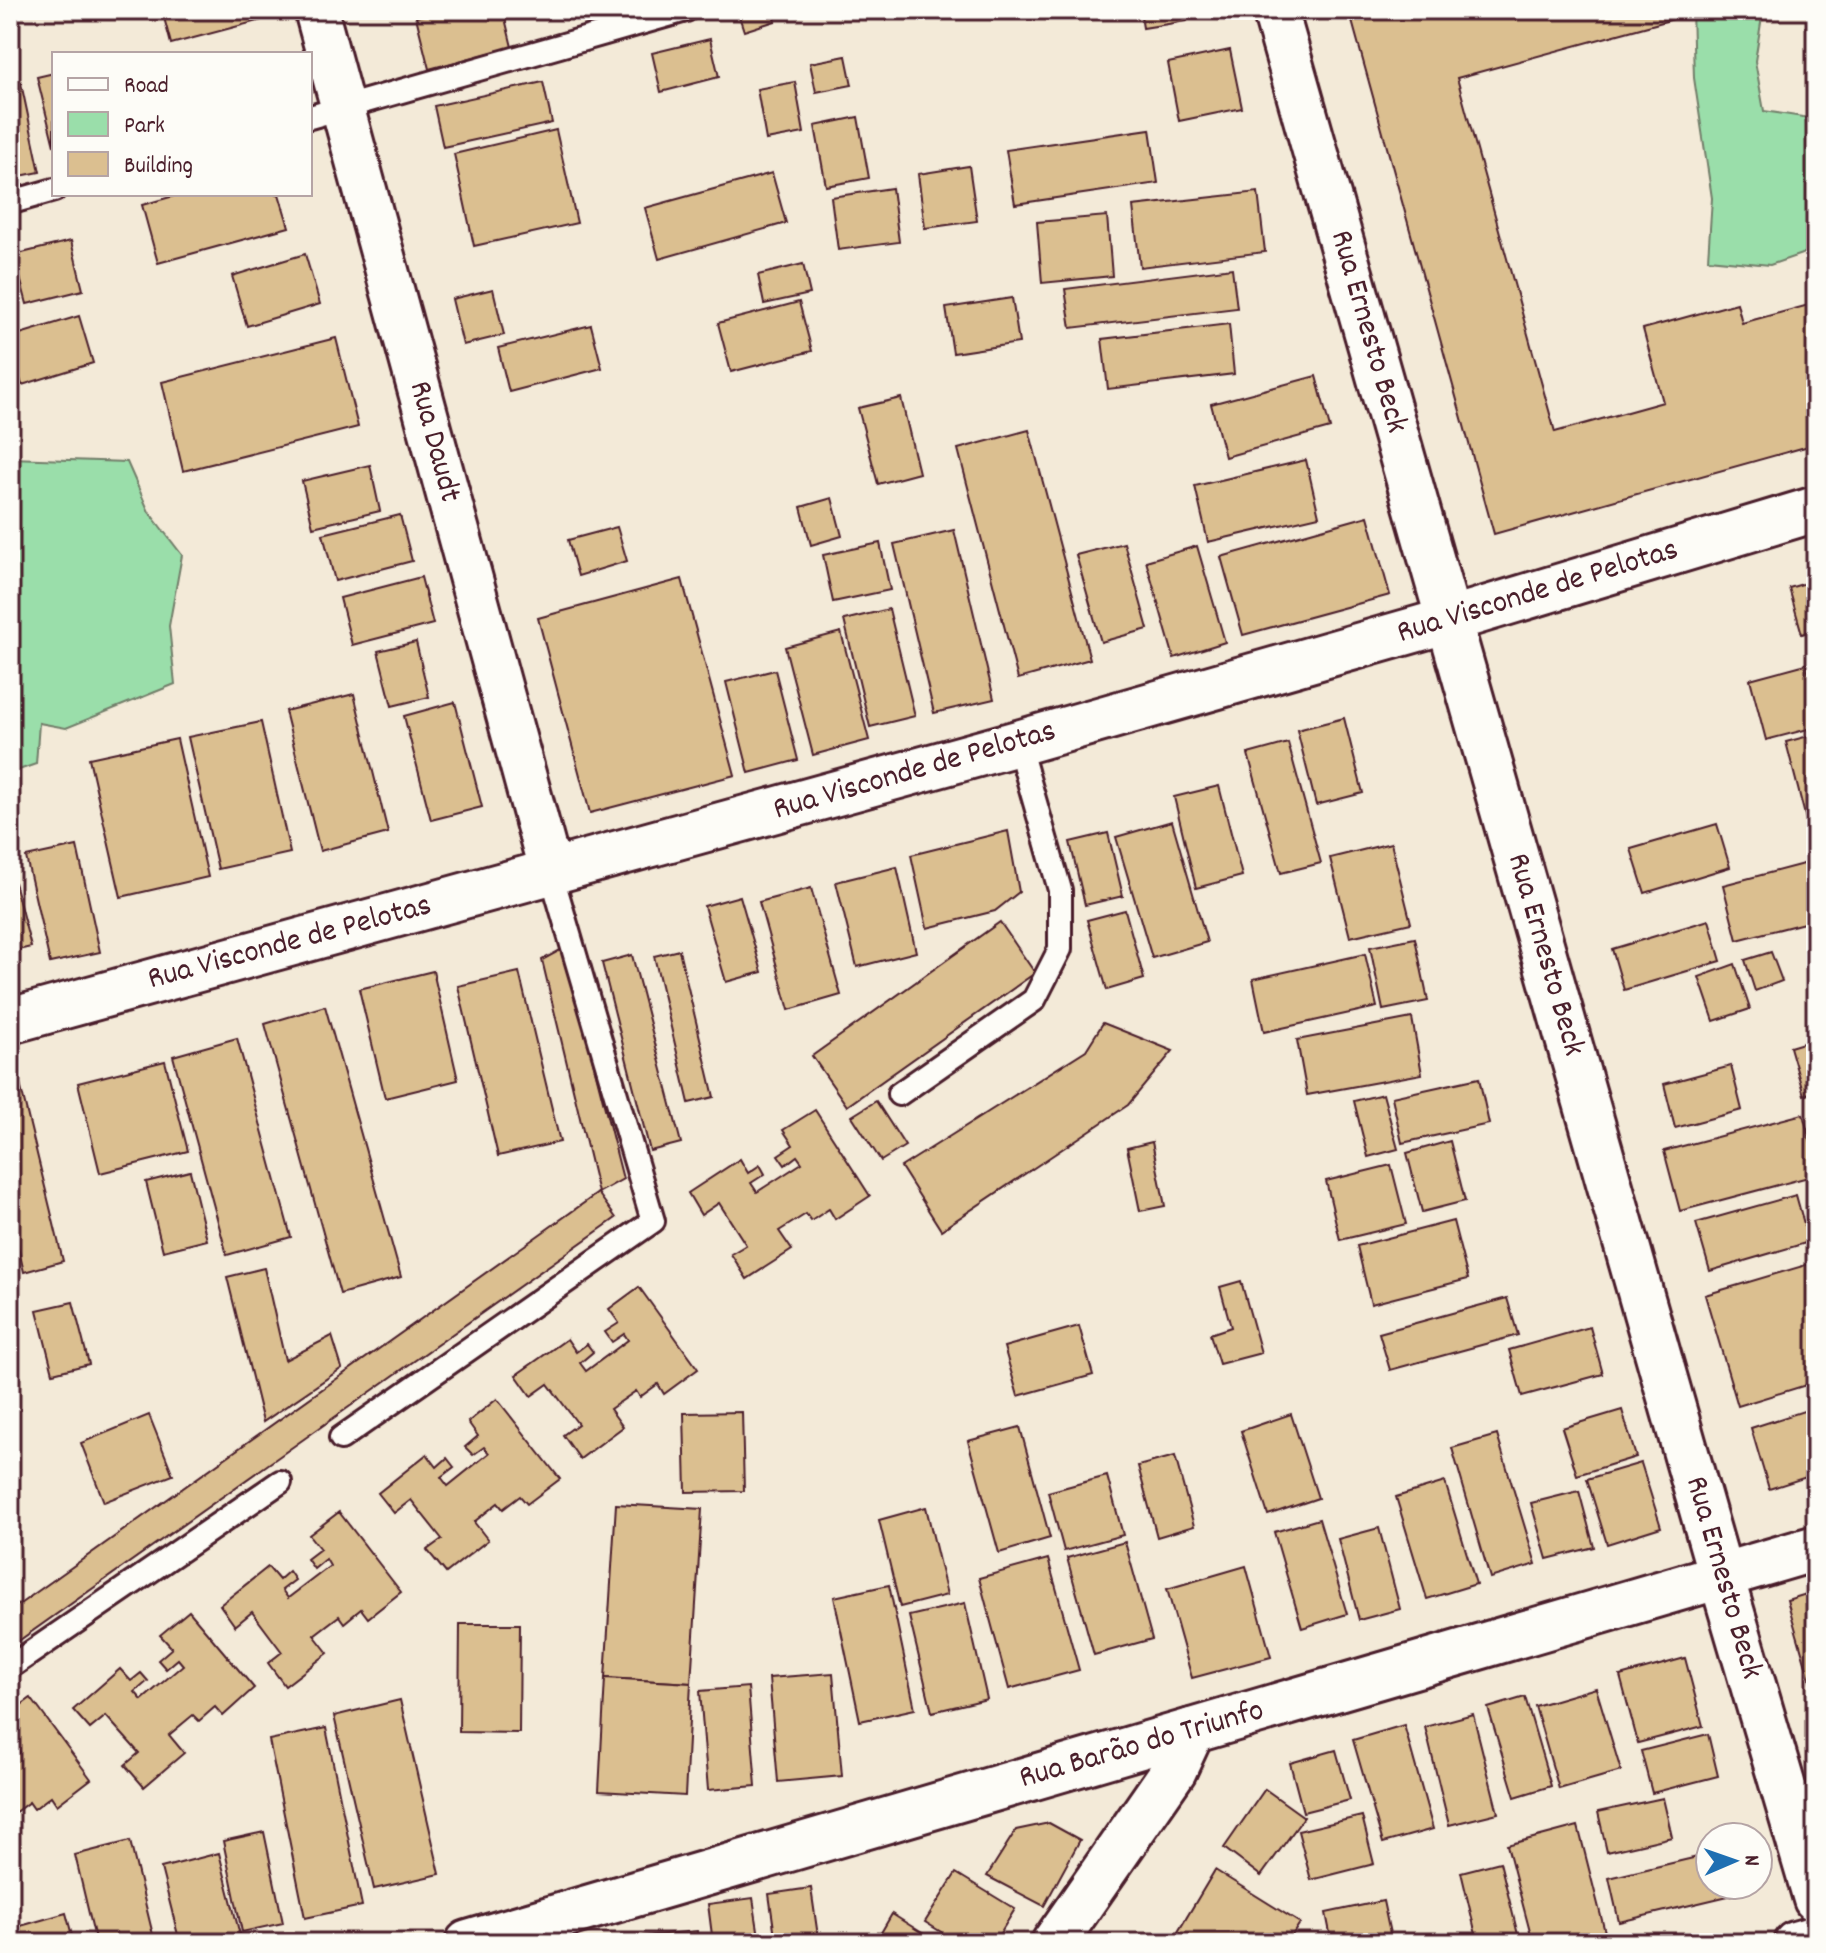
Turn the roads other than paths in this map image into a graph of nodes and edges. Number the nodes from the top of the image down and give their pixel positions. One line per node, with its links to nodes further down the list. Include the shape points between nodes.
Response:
1 (316, 10): 4 (street, Rua Daudt)
2 (686, 10): 4 (lane)
3 (1275, 10): 8 (street, Rua Ernesto Beck)
4 (326, 113): 10 (street, Rua Daudt)
5 (52, 191): 6 (lane)
6 (12, 202)
7 (1816, 509): 8 (street, Rua Visconde de Pelotas)
8 (1449, 620): 9 (street, Rua Visconde de Pelotas); 16 (street, Rua Ernesto Beck)
9 (1018, 743): 10 (street, Rua Visconde de Pelotas); 12 (lane, via 1060,890 1060,949 1034,1000)
10 (551, 873): 11 (street, Rua Visconde de Pelotas); 13 (lane, via 653,1221)
11 (10, 1021)
12 (899, 1094)
13 (341, 1438)
14 (280, 1482): 17 (lane)
15 (1816, 1548): 16 (street, Rua Barão do Triunfo)
16 (1721, 1576): 18 (street, Rua Barão do Triunfo); 19 (street, Rua Ernesto Beck)
17 (10, 1667)
18 (1192, 1731): 21 (street, Rua Barão do Triunfo); 22 (street, via 1174,1770)
19 (1816, 1899)
20 (1816, 1937): 23 (street)
21 (468, 1943)
22 (1054, 1943)
23 (1795, 1943)

